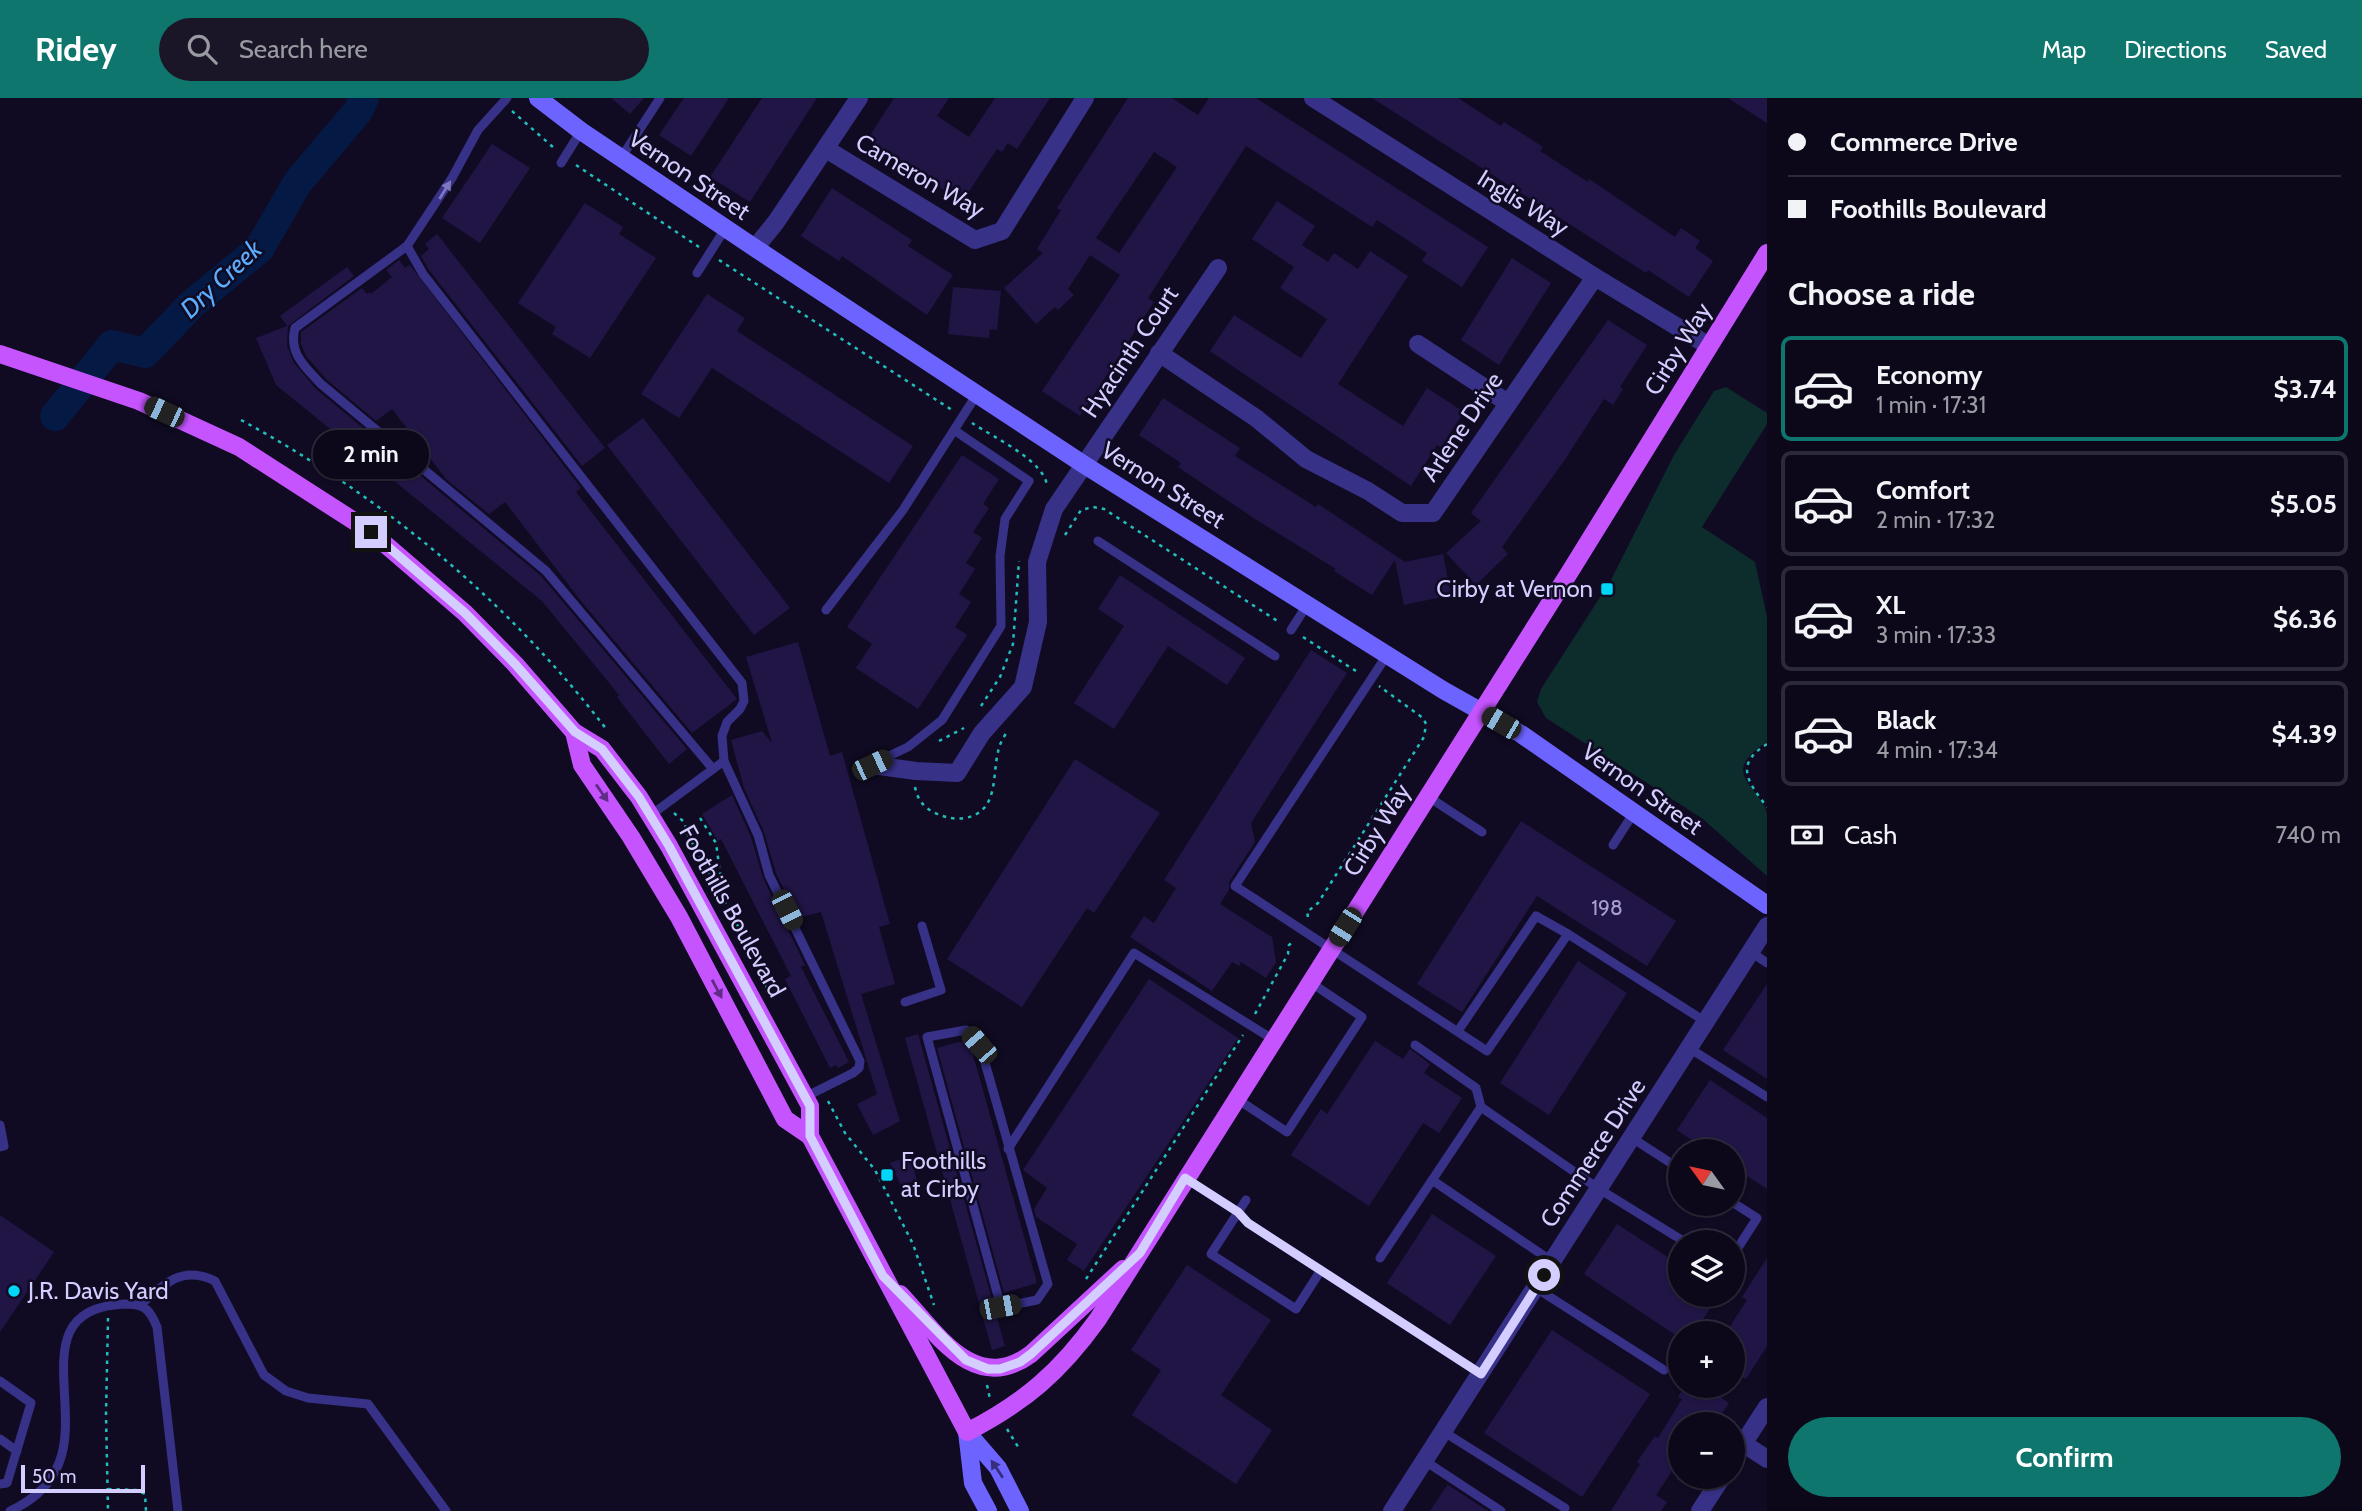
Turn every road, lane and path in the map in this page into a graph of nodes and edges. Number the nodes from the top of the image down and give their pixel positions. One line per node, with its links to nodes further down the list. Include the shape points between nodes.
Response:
1 (507, 98): 12 (lane, one-way to 1, via 453,178 478,130)
2 (538, 98): 7 (main road, Vernon Street)
3 (660, 98): 9 (lane)
4 (859, 98): 8 (street)
5 (1085, 98): 8 (street, Cameron Way, via 1002,231 975,240)
6 (1313, 98): 17 (street, Inglis Way)
7 (581, 131): 9 (main road, Vernon Street); 10 (lane)
8 (826, 149): 13 (street)
9 (621, 158): 11 (main road, Vernon Street)
10 (561, 163)
11 (726, 229): 13 (main road, Vernon Street); 16 (lane)
12 (407, 246): 35 (lane, via 423,274 742,683 744,701 722,736); 37 (lane, via 295,328 297,358 321,384 546,571)
13 (755, 248): 22 (main road, Vernon Street)
14 (1767, 253): 19 (main road, Cirby Way)
15 (1218, 268): 20 (street, Hyacinth Court)
16 (697, 273)
17 (1595, 277): 19 (street, Inglis Way); 23 (street, Arlene Drive)
18 (1418, 344): 23 (street)
19 (1709, 346): 32 (main road, Cirby Way)
20 (1159, 353): 23 (street, Arlene Drive, via 1256,418 1306,459 1402,513 1433,513); 25 (street, Hyacinth Court)
21 (0, 354): 33 (main road, Foothills Boulevard, via 139,401 239,447 371,532 515,664)
22 (977, 394): 24 (lane); 25 (main road, Vernon Street)
23 (1508, 403)
24 (954, 430): 28 (lane, via 903,510); 36 (lane, via 1029,481 1005,519 1000,626 942,720 908,747)
25 (1083, 464): 27 (main road, Vernon Street); 36 (street, Hyacinth Court, via 1054,509 1037,562 1038,622 1023,687 982,733 957,773)
26 (1098, 541): 31 (lane)
27 (1307, 605): 29 (lane); 30 (main road, Vernon Street)
28 (826, 610)
29 (1291, 630)
30 (1387, 655): 32 (main road, Vernon Street); 50 (lane, via 1235,886)
31 (1275, 656)
32 (1481, 711): 38 (main road, Cirby Way); 40 (main road, Vernon Street)
33 (575, 732): 41 (main road, Foothills Boulevard, via 602,749); 65 (main road, Foothills Boulevard, one-way to 65, via 582,765 679,917 785,1119)
34 (1767, 744): 39 (path, via 1753,755 1746,771 1748,782)
35 (724, 761): 37 (lane); 60 (lane, via 758,835 769,874 860,1061 853,1073)
36 (872, 765)
37 (713, 769): 41 (lane)
38 (1427, 796): 43 (lane); 50 (main road, Cirby Way)
39 (1767, 807)
40 (1633, 814): 44 (lane); 46 (main road, Vernon Street)
41 (651, 816): 60 (main road, Foothills Boulevard)
42 (700, 818): 45 (path, via 716,843)
43 (1482, 832)
44 (1613, 845)
45 (724, 898)
46 (1767, 905)
47 (922, 926): 54 (lane, via 941,990)
48 (1767, 926): 51 (street, Commerce Drive)
49 (1568, 934): 55 (lane); 56 (lane, via 1536,916); 56 (lane, via 1488,1051)
50 (1331, 949): 53 (main road, Cirby Way); 56 (lane)
51 (1751, 952): 52 (lane); 55 (street, Commerce Drive)
52 (1767, 963)
53 (1310, 982): 57 (main road, Cirby Way); 62 (lane, via 1362,1017 1287,1132)
54 (905, 1002)
55 (1706, 1022): 59 (street, Commerce Drive)
56 (1458, 1031)
57 (1274, 1040): 62 (main road, Cirby Way); 68 (lane, via 1134,953)
58 (1415, 1045): 63 (lane, via 1476,1088)
59 (1689, 1048): 61 (lane); 66 (street, Commerce Drive)
60 (805, 1097): 65 (main road, Foothills Boulevard, via 810,1106)
61 (1767, 1097)
62 (1236, 1099): 70 (main road, Cirby Way)
63 (1481, 1107): 71 (lane); 72 (lane)
64 (0, 1125): 67 (lane, via 4,1146)
65 (810, 1136): 82 (main road, Foothills Boulevard)
66 (1632, 1138): 69 (lane); 72 (street, Commerce Drive)
67 (0, 1147)
68 (1008, 1149): 68 (lane, via 1048,1284 1037,1300 1000,1307 927,1037 966,1030 979,1045)
69 (1668, 1161)
70 (1185, 1178): 75 (lane); 78 (main road, Cirby Way)
71 (1432, 1180): 79 (lane); 80 (lane)
72 (1599, 1189): 76 (lane); 80 (street, Commerce Drive)
73 (1246, 1200): 75 (lane)
74 (1745, 1210): 77 (lane, via 1757,1218)
75 (1238, 1212): 81 (lane); 81 (lane, via 1211,1254 1296,1309)
76 (1668, 1232)
77 (1745, 1237)
78 (1140, 1253): 82 (main road, via 1031,1354 1000,1369 973,1364 954,1352); 90 (main road, Cirby Way, via 1065,1363 1013,1407)
79 (1380, 1258)
80 (1553, 1262): 83 (street, Commerce Drive)
81 (1321, 1270): 87 (lane)
82 (883, 1276): 90 (main road, Foothills Boulevard)
83 (1536, 1288): 86 (lane); 87 (street, Commerce Drive)
84 (141, 1304): 85 (lane); 105 (lane, via 157,1327); 106 (lane, via 178,1275 202,1275 215,1281 264,1375 286,1391 308,1398 368,1404)
85 (108, 1305): 99 (path); 102 (lane, via 85,1312 68,1336 65,1445 59,1464 38,1494)
86 (1664, 1370)
87 (1481, 1374): 91 (street, Commerce Drive)
88 (0, 1381): 95 (lane, via 31,1403)
89 (1767, 1407): 93 (street)
90 (967, 1432): 107 (main road, via 973,1483); 108 (main road, one-way to 90, via 998,1468)
91 (1444, 1432): 97 (street, Commerce Drive); 101 (lane)
92 (0, 1439): 95 (lane)
93 (1745, 1442)
94 (1745, 1445): 96 (street)
95 (17, 1451): 98 (lane, via 7,1483)
96 (1767, 1459)
97 (1425, 1461): 109 (street, Commerce Drive); 110 (lane)
98 (0, 1485)
99 (108, 1489): 103 (path); 104 (path, via 145,1494)
100 (1714, 1489): 111 (street)
101 (1565, 1508)
102 (10, 1511)
103 (108, 1511)
104 (146, 1511)
105 (177, 1511)
106 (446, 1511)
107 (988, 1511)
108 (1020, 1511)
109 (1392, 1511)
110 (1501, 1511)
111 (1700, 1511)

